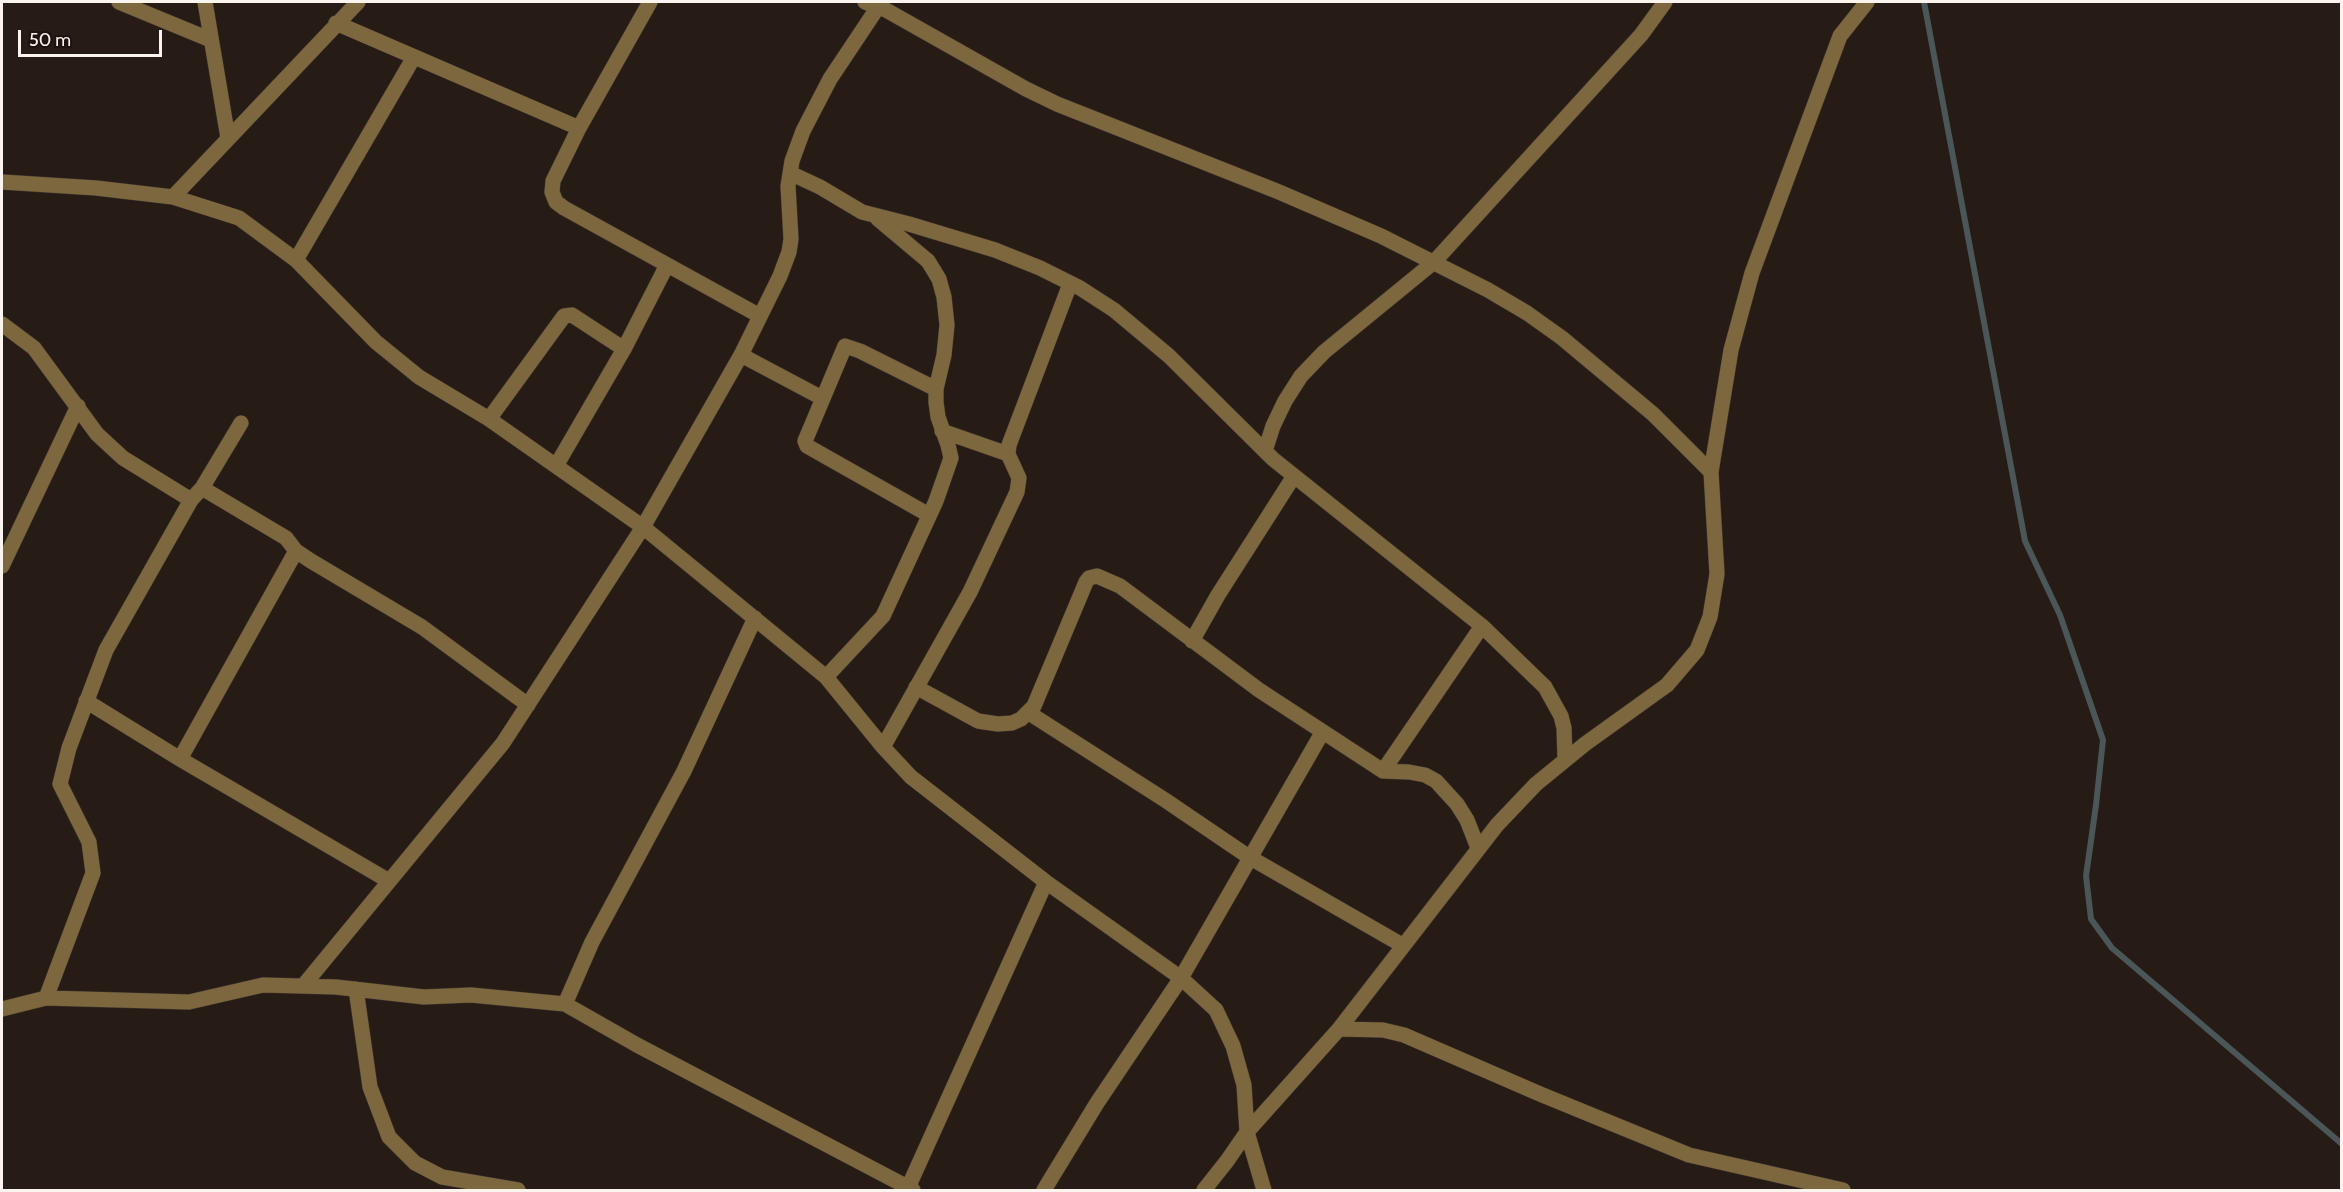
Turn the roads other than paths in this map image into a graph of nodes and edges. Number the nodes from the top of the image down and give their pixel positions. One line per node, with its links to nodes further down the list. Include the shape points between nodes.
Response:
1 (118, 2): 9 (street)
2 (205, 2): 9 (street)
3 (358, 2): 8 (street)
4 (650, 2): 11 (street)
5 (1665, 2): 18 (street, via 1641,35)
6 (1867, 2): 34 (street, via 1839,36 1752,273 1731,350)
7 (872, 4): 13 (street, via 816,104); 18 (street, via 1057,104 1279,192)
8 (336, 23): 10 (street); 12 (street)
9 (211, 40): 12 (street)
10 (414, 57): 11 (street); 17 (street)
11 (579, 128): 19 (street, via 553,181 556,202)
12 (228, 138): 15 (street)
13 (790, 173): 16 (street); 21 (street, via 789,252)
14 (2, 186): 15 (street, via 96,188)
15 (173, 197): 17 (street, via 239,219)
16 (875, 217): 20 (street, via 995,250 1040,267); 25 (street, via 913,247 939,279 947,325)
17 (296, 260): 28 (street, via 376,342 419,377)
18 (1434, 261): 31 (street, via 1300,376 1273,426); 34 (street, via 1518,307 1562,338 1653,414)
19 (667, 265): 21 (street); 23 (street)
20 (1070, 284): 31 (street, via 1114,310 1169,356); 32 (street, via 1011,434)
21 (760, 316): 24 (street)
22 (2, 324): 27 (street, via 34,348)
23 (624, 349): 28 (street, via 572,315 564,316); 33 (street)
24 (741, 355): 26 (street); 39 (street)
25 (936, 389): 26 (street, via 845,346); 30 (street)
26 (822, 398): 38 (street, via 805,441 807,446)
27 (78, 406): 37 (street, via 97,434 123,458); 41 (street)
28 (489, 419): 33 (street)
29 (241, 423): 36 (street)
30 (942, 430): 32 (street); 38 (street, via 951,458)
31 (1265, 451): 35 (street)
32 (1008, 454): 46 (street, via 1019,478 1017,492 970,591)
33 (556, 466): 39 (street)
34 (1711, 472): 53 (street, via 1717,574 1710,617 1696,650 1667,685)
35 (1294, 476): 43 (street); 44 (street)
36 (202, 488): 37 (street); 40 (street, via 286,538)
37 (191, 500): 47 (street, via 106,650)
38 (929, 515): 45 (street, via 883,616)
39 (644, 527): 42 (street); 48 (street)
40 (296, 551): 48 (street, via 422,627); 52 (street)
41 (2, 566)
42 (755, 618): 45 (street); 64 (street, via 684,771 592,942)
43 (1482, 626): 53 (street, via 1545,687 1555,703 1564,728); 54 (street)
44 (1192, 642): 49 (street, via 1120,586 1097,576 1089,578); 50 (street)
45 (826, 676): 51 (street)
46 (916, 687): 49 (street, via 978,721 1011,723); 51 (street)
47 (86, 700): 52 (street); 63 (street, via 60,784 89,842 93,873)
48 (528, 705): 57 (street, via 503,743)
49 (1029, 713): 56 (street)
50 (1322, 733): 54 (street); 56 (street)
51 (883, 747): 58 (street, via 911,777)
52 (180, 759): 57 (street)
53 (1565, 760): 55 (street, via 1536,784)
54 (1383, 771): 55 (street, via 1425,775 1436,781 1457,804)
55 (1479, 848): 59 (street)
56 (1249, 857): 59 (street); 60 (street)
57 (389, 880): 61 (street)
58 (1046, 882): 60 (street); 68 (street)
59 (1402, 945): 66 (street)
60 (1180, 978): 67 (street, via 1216,1010 1233,1046 1244,1085); 70 (street)
61 (303, 986): 62 (street); 63 (street, via 263,985 189,1002)
62 (356, 989): 64 (street, via 424,997 471,995); 69 (street, via 370,1087 389,1137 415,1163 442,1177)
63 (46, 998): 65 (street)
64 (565, 1004): 68 (street)
65 (2, 1009)
66 (1339, 1029): 67 (street); 73 (street, via 1383,1030 1404,1035 1689,1155)
67 (1247, 1131): 71 (street); 72 (street)
68 (909, 1190)
69 (518, 1191)
70 (1044, 1191)
71 (1204, 1191)
72 (1264, 1191)
73 (1843, 1191)

